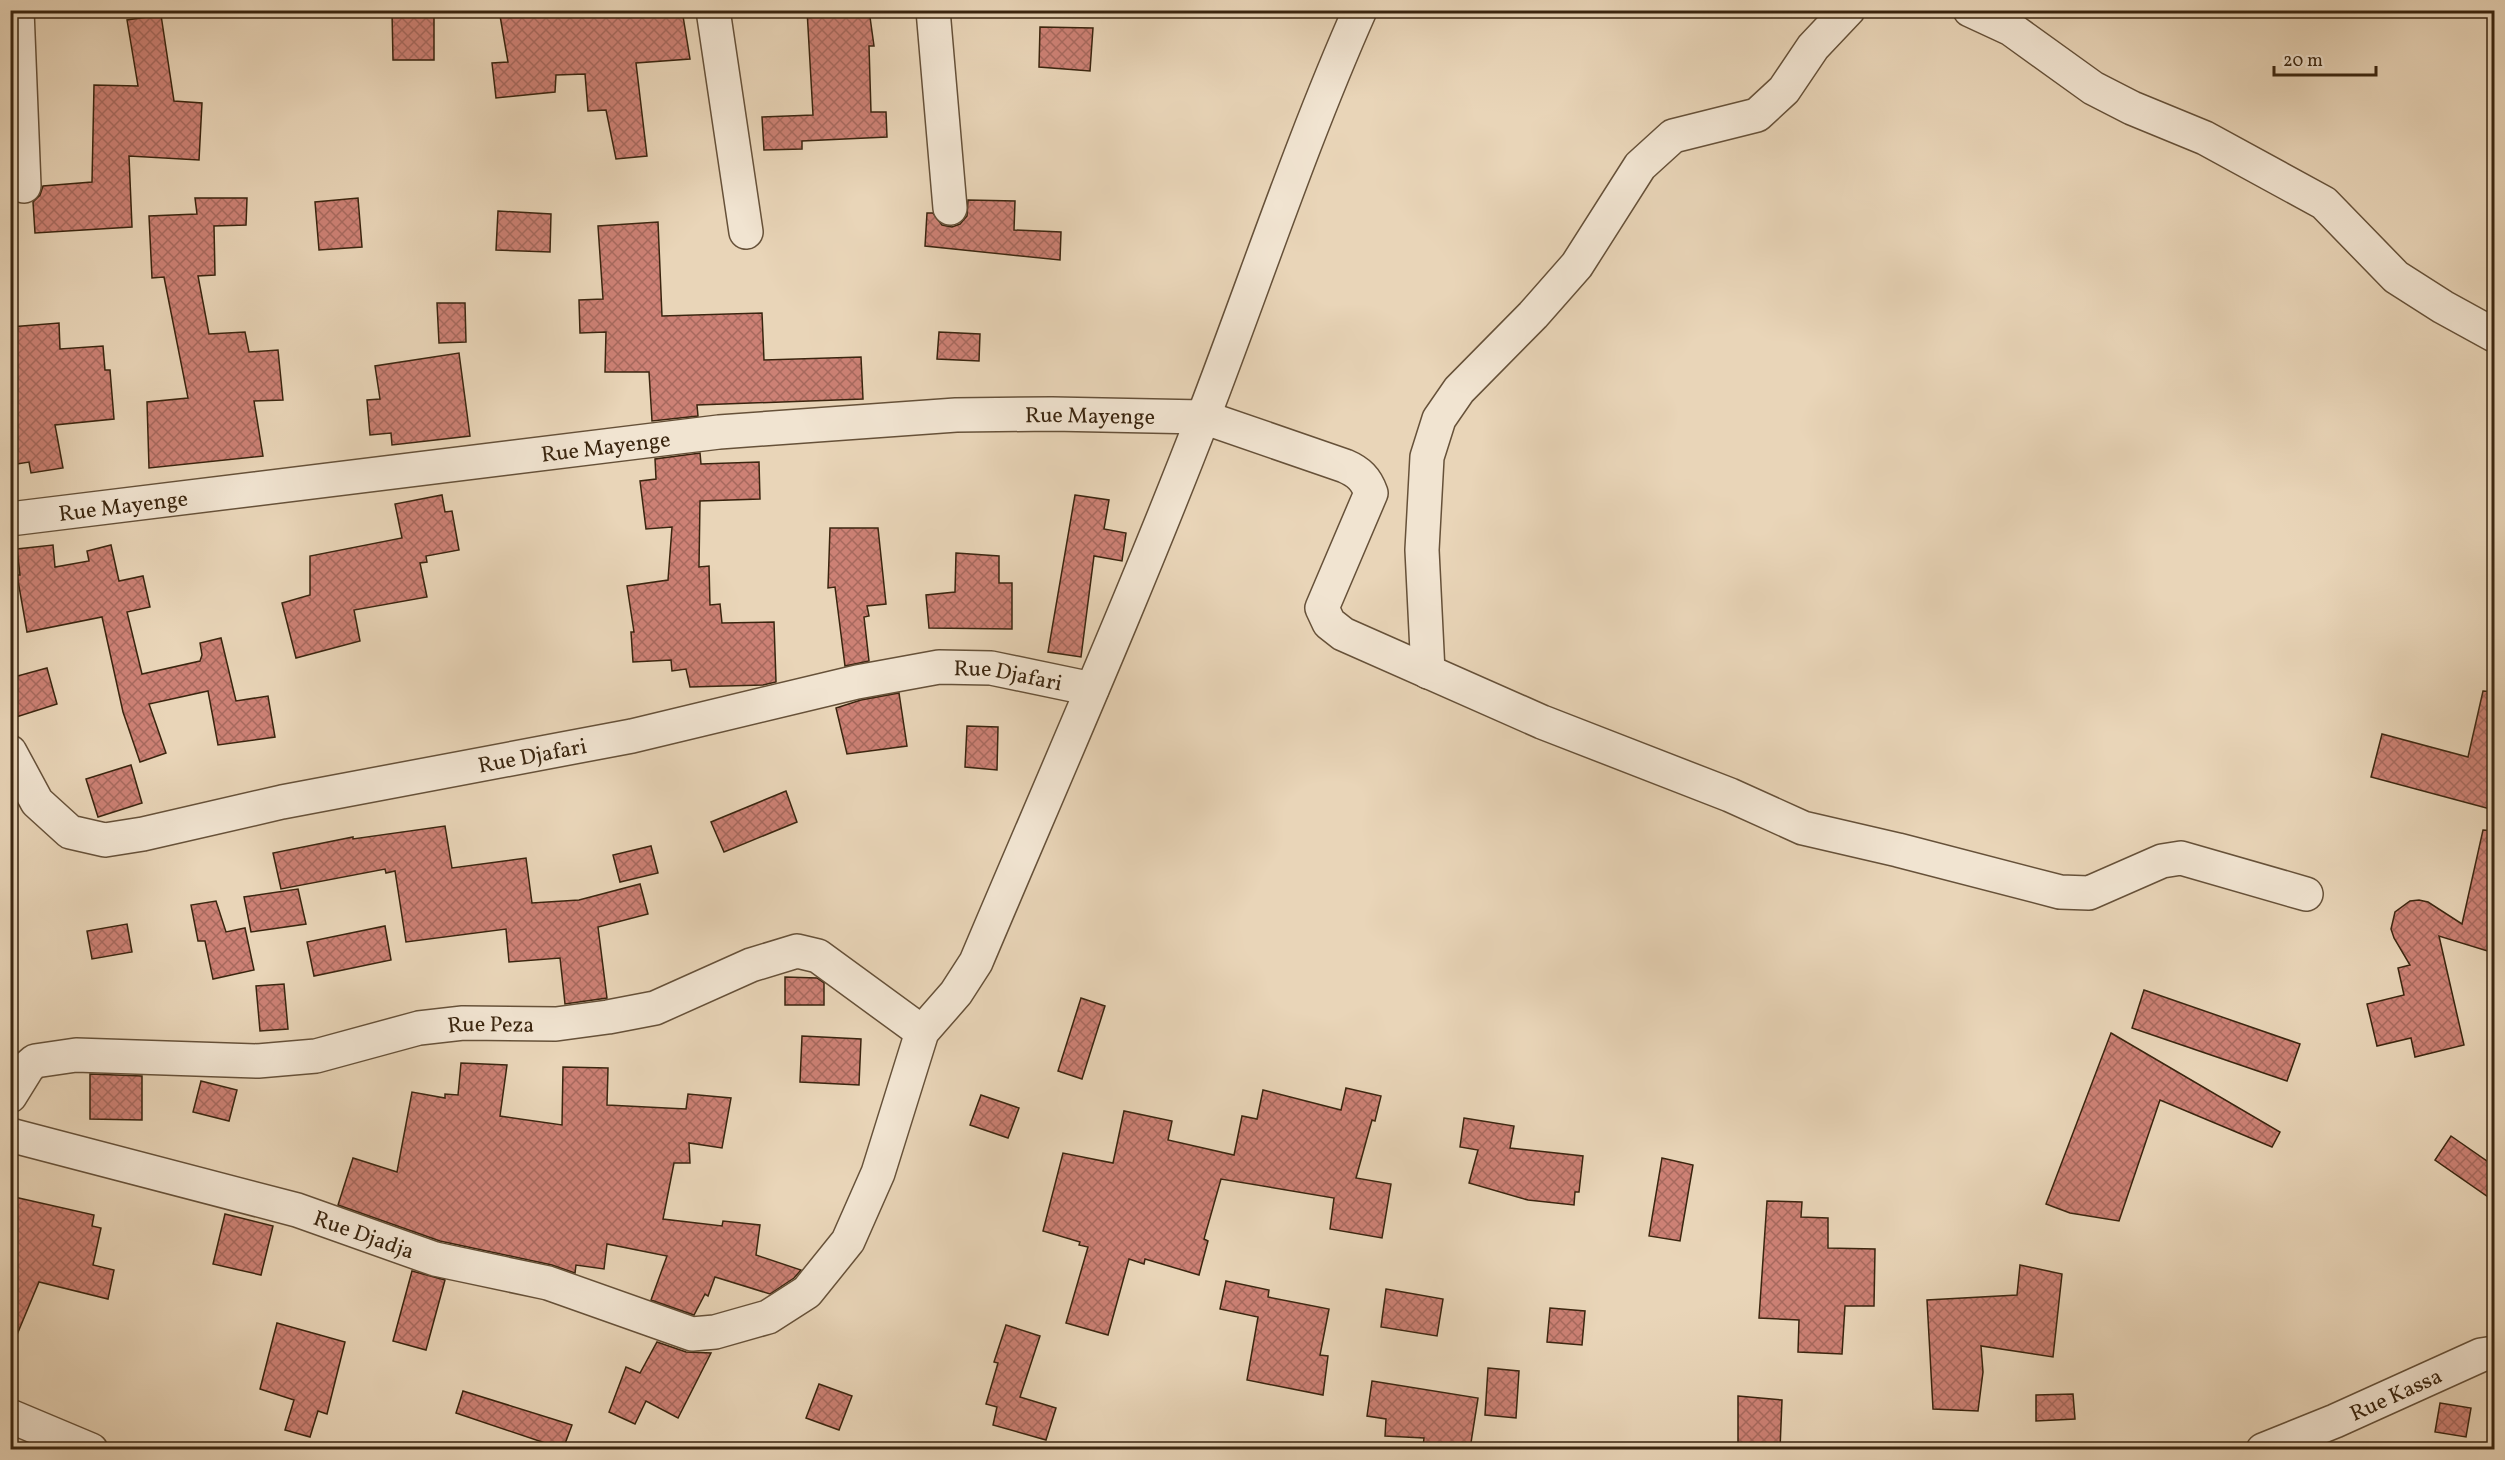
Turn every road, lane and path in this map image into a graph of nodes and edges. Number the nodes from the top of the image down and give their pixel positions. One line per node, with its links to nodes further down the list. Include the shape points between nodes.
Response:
1 (17, 10): 7 (street)
2 (713, 10): 9 (street)
3 (933, 10): 8 (street)
4 (1360, 10): 11 (street, via 1328,84)
5 (1848, 10): 13 (street, via 1813,47 1784,90 1757,115 1673,136 1640,166 1577,265 1458,390 1438,419 1427,457 1422,550)
6 (1970, 10): 10 (street, via 2012,29 2093,88 2205,138 2324,203 2396,277)
7 (24, 186)
8 (950, 208)
9 (746, 232)
10 (2494, 335)
11 (1203, 417): 12 (street, Rue Mayenge, via 956,415 719,432); 13 (street, Rue Mayenge, via 1345,466 1366,481 1371,493 1325,596 1324,616 1343,634); 14 (street)
12 (10, 519)
13 (1428, 672): 16 (street, Rue Mayenge, via 1803,828 2060,892 2089,893 2162,861 2181,858)
14 (1092, 689): 15 (street, Rue Djafari, via 991,668 939,667 857,682 632,736 282,802 105,840 70,832 37,802); 17 (street, via 976,962 956,993)
15 (10, 752)
16 (2306, 894)
17 (922, 1032): 18 (street, Rue Peza, via 818,956 796,951 751,965 655,1008 608,1017 556,1024 452,1024 419,1028 316,1056 258,1061 76,1055 35,1061 27,1067); 19 (street, Rue Djadja, via 878,1173 848,1241 807,1292 768,1317 715,1332 692,1334 548,1283 435,1258 297,1210)
18 (10, 1096)
19 (10, 1135)
20 (2494, 1353): 23 (street, Rue Kassa, via 2481,1355)
21 (10, 1416): 22 (street)
22 (91, 1449)
23 (2263, 1449)

